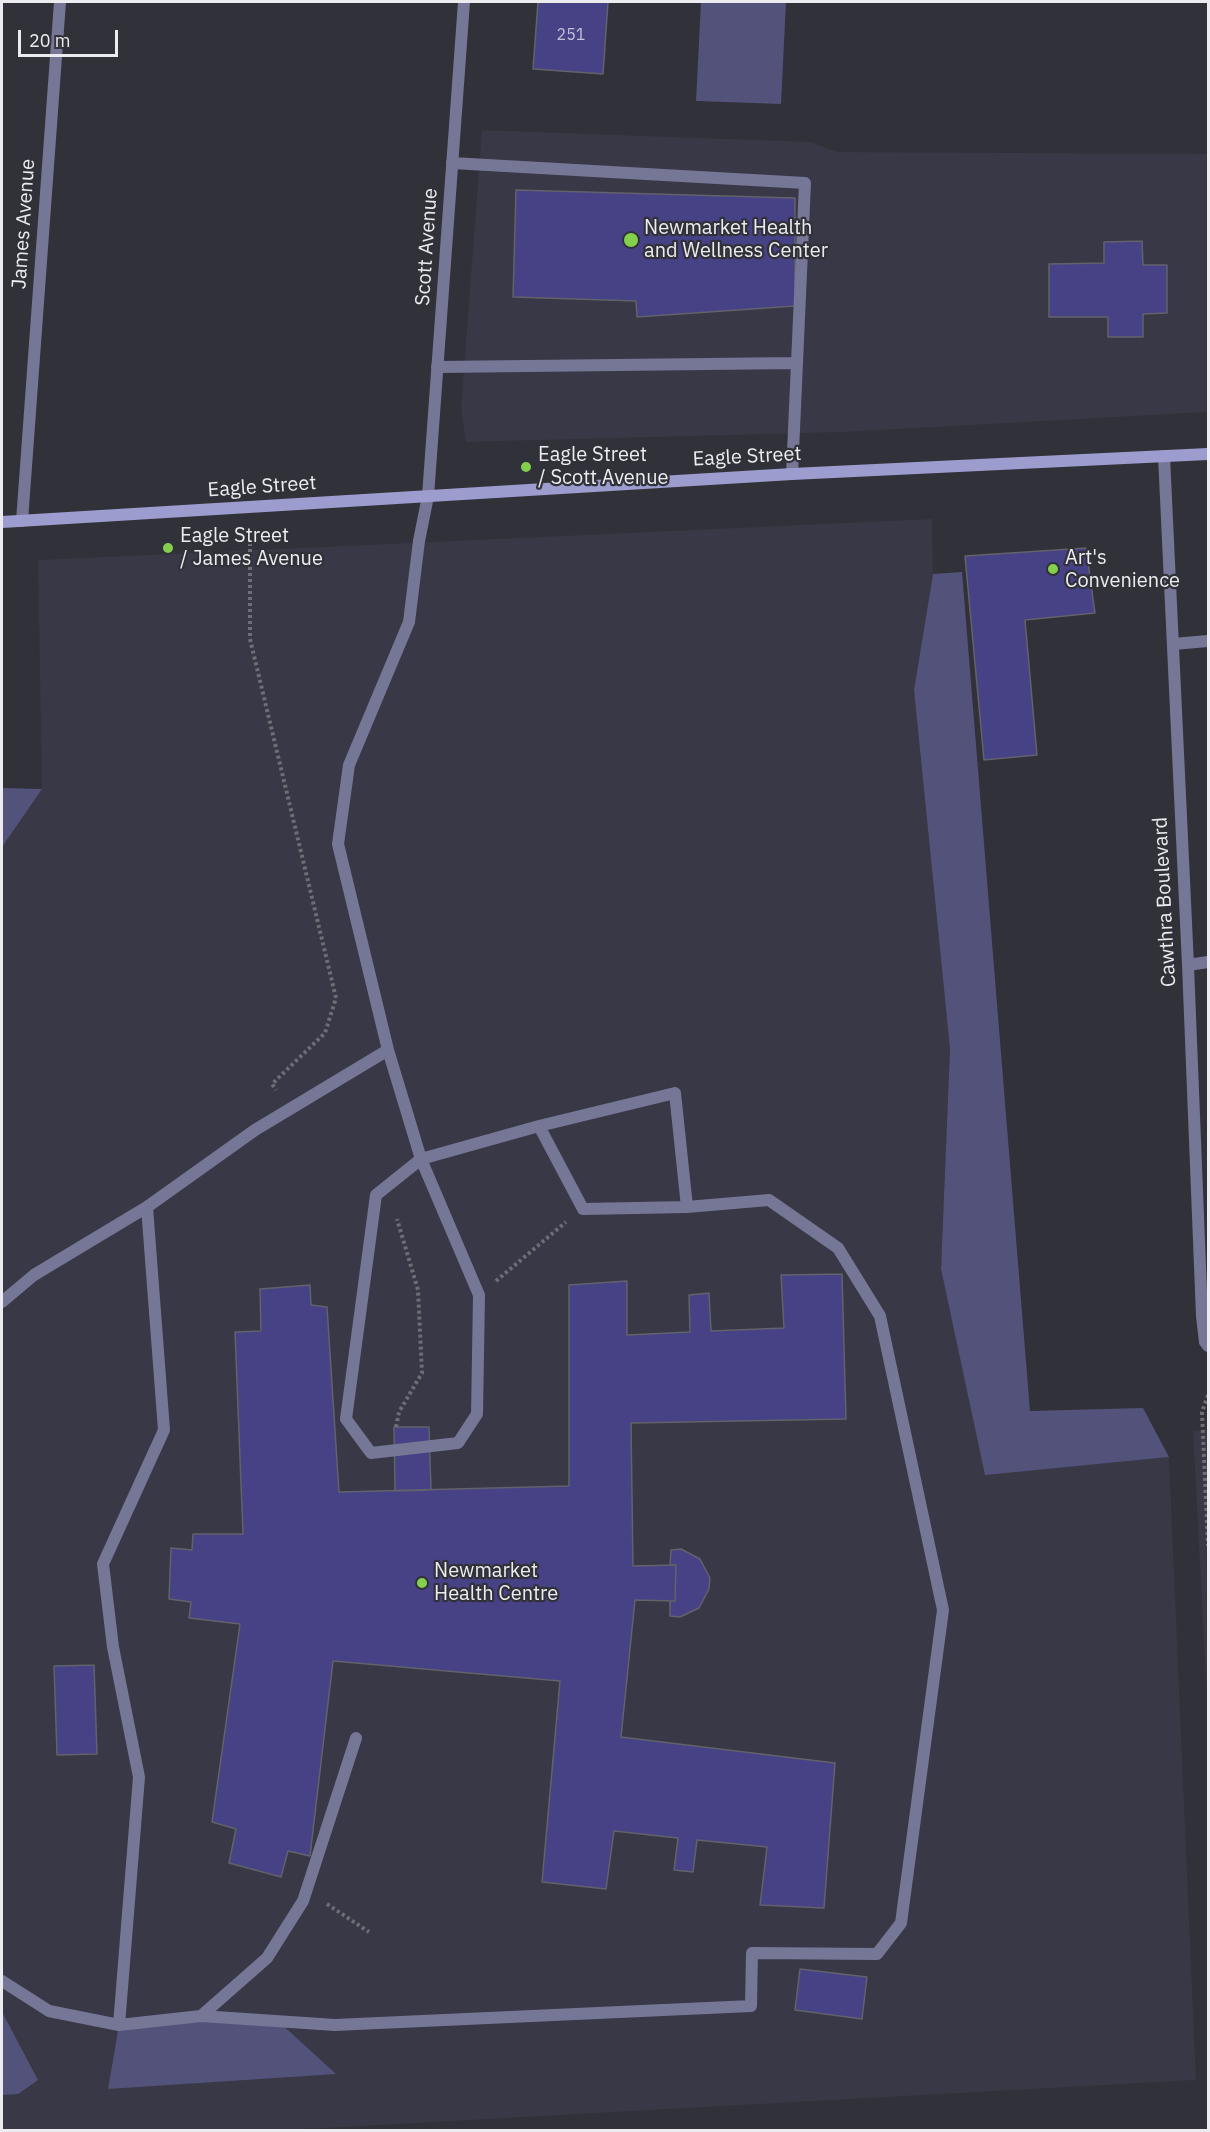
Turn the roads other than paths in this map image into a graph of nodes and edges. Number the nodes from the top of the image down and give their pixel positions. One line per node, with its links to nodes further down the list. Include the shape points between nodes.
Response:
1 (60, 2): 10 (street, James Avenue)
2 (464, 2): 3 (street, Scott Avenue)
3 (452, 163): 4 (street, via 805,183); 5 (street, Scott Avenue)
4 (797, 363): 5 (street); 8 (street)
5 (437, 368): 9 (street, Scott Avenue)
6 (1209, 454): 7 (main road, Eagle Street)
7 (1164, 456): 8 (main road, Eagle Street); 13 (street, Cawthra Boulevard)
8 (792, 474): 9 (main road, Eagle Street)
9 (428, 496): 10 (main road, Eagle Street); 16 (street, Scott Avenue, via 409,622 349,765 338,844)
10 (22, 521): 11 (main road, Eagle Street)
11 (2, 522)
12 (1209, 641): 13 (street)
13 (1173, 644): 15 (street, Cawthra Boulevard)
14 (1209, 962): 15 (street)
15 (1188, 965): 22 (street, Cawthra Boulevard, via 1202,1316)
16 (388, 1050): 18 (street, Scott Avenue); 20 (street, via 255,1130)
17 (539, 1126): 18 (street); 19 (street, via 583,1209); 19 (street, via 675,1093)
18 (421, 1159): 18 (street, Scott Avenue, via 376,1195 346,1419 371,1453 458,1443 477,1414 479,1295)
19 (687, 1206): 25 (street, via 769,1200 838,1248 880,1316 943,1610 901,1923 877,1954 752,1953 751,2006 335,2025)
20 (147, 1207): 21 (street, via 34,1275); 26 (street, via 164,1430 103,1564 113,1647 139,1777)
21 (2, 1302)
22 (1209, 1346)
23 (356, 1738): 25 (street, via 303,1901 267,1958)
24 (2, 1981): 26 (street, via 49,2011)
25 (201, 2016): 26 (street)
26 (119, 2025)

